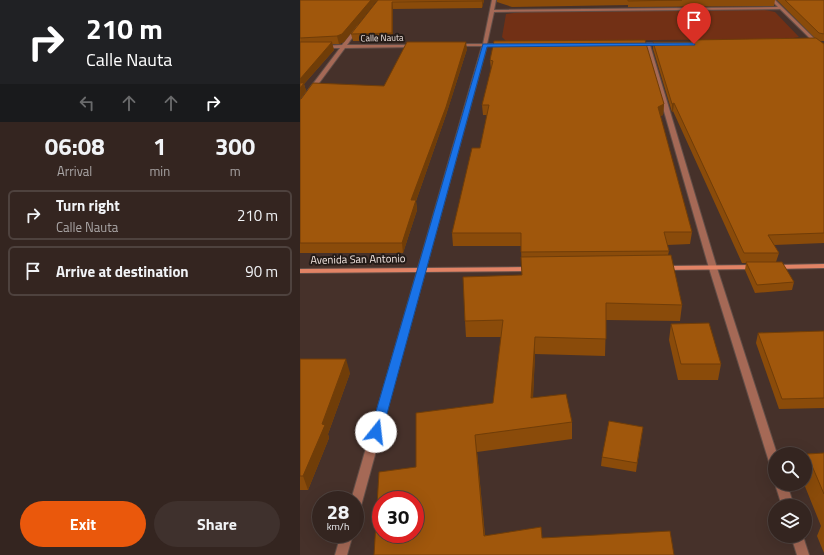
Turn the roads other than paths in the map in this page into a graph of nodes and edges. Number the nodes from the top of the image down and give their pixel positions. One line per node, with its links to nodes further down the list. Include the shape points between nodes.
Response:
1 (494, 0): 4 (street)
2 (772, 0): 3 (street)
3 (780, 8): 4 (street); 7 (street)
4 (490, 11): 12 (street)
5 (361, 23): 17 (street)
6 (809, 43): 7 (street)
7 (817, 43): 8 (street); 18 (street)
8 (824, 43)
9 (632, 44): 10 (street)
10 (647, 44): 11 (street); 22 (street)
11 (670, 44)
12 (485, 45): 13 (street); 15 (street); 24 (street)
13 (508, 45)
14 (422, 46): 17 (street, Calle Nauta)
15 (453, 46)
16 (314, 47): 17 (street, Calle Nauta)
17 (343, 47): 19 (street)
18 (824, 51)
19 (300, 105)
20 (824, 266): 22 (main road)
21 (650, 268): 22 (main road)
22 (713, 268): 26 (street)
23 (540, 269): 24 (main road, Avenida San Antonio)
24 (423, 270): 25 (main road, Avenida San Antonio); 27 (street)
25 (300, 271)
26 (769, 447)
27 (359, 491)
28 (344, 543): 30 (street)
29 (799, 543): 31 (street)
30 (341, 555)
31 (803, 555)

